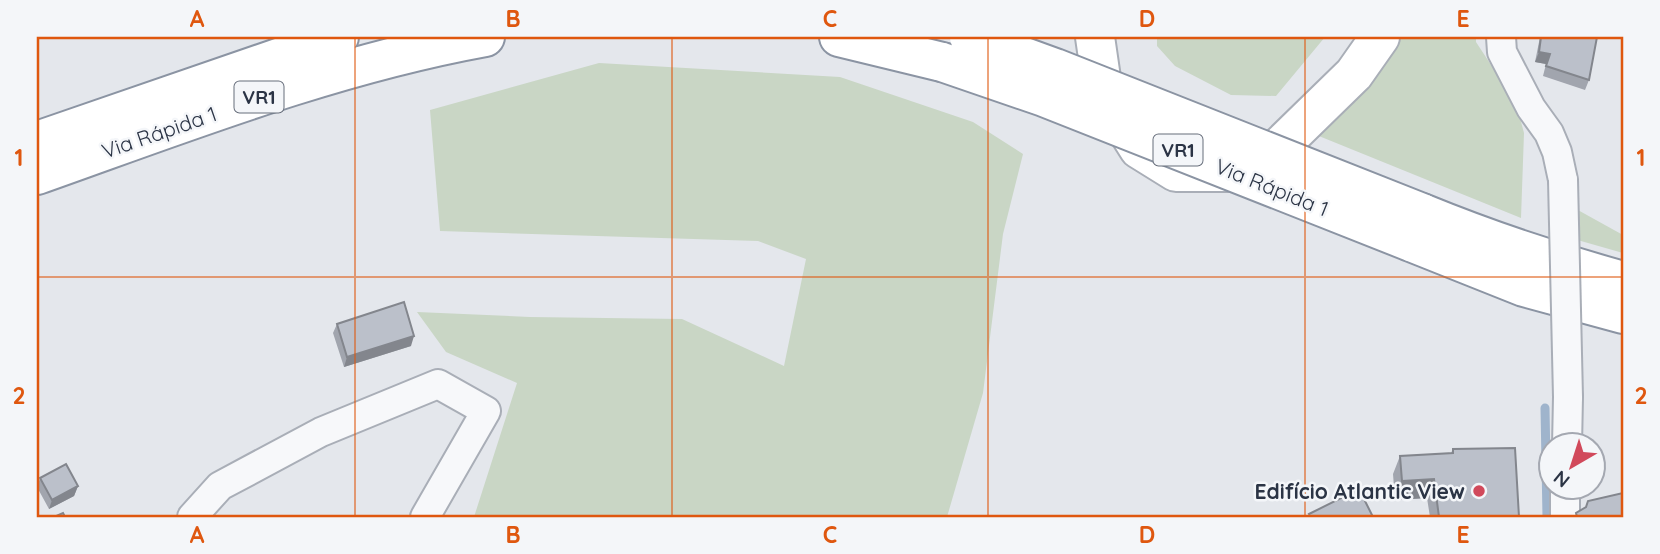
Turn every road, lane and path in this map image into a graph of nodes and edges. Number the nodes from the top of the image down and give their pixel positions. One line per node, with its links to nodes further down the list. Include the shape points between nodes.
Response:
1 (339, 37): 8 (main road, Via Rápida 1 / VR1)
2 (485, 37): 9 (main road, Via Rápida 1 / VR1, via 337,72)
3 (839, 37): 7 (main road, Via Rápida 1 / VR1)
4 (1095, 37): 5 (main road, via 1103,92 1139,149 1176,172 1227,172 1272,154 1354,74)
5 (1380, 37)
6 (1501, 37): 13 (street, bridge, via 1502,52 1558,152 1563,180)
7 (956, 49): 10 (main road, Via Rápida 1 / VR1, bridge, via 1044,97)
8 (37, 141)
9 (37, 175)
10 (1417, 228): 11 (main road, Via Rápida 1 / VR1, via 1500,244); 12 (main road, Via Rápida 1 / VR1, via 1524,287)
11 (1623, 281)
12 (1623, 314)
13 (1567, 432)
14 (192, 517): 15 (street, via 220,486 321,432 439,384 486,411)
15 (425, 517)

